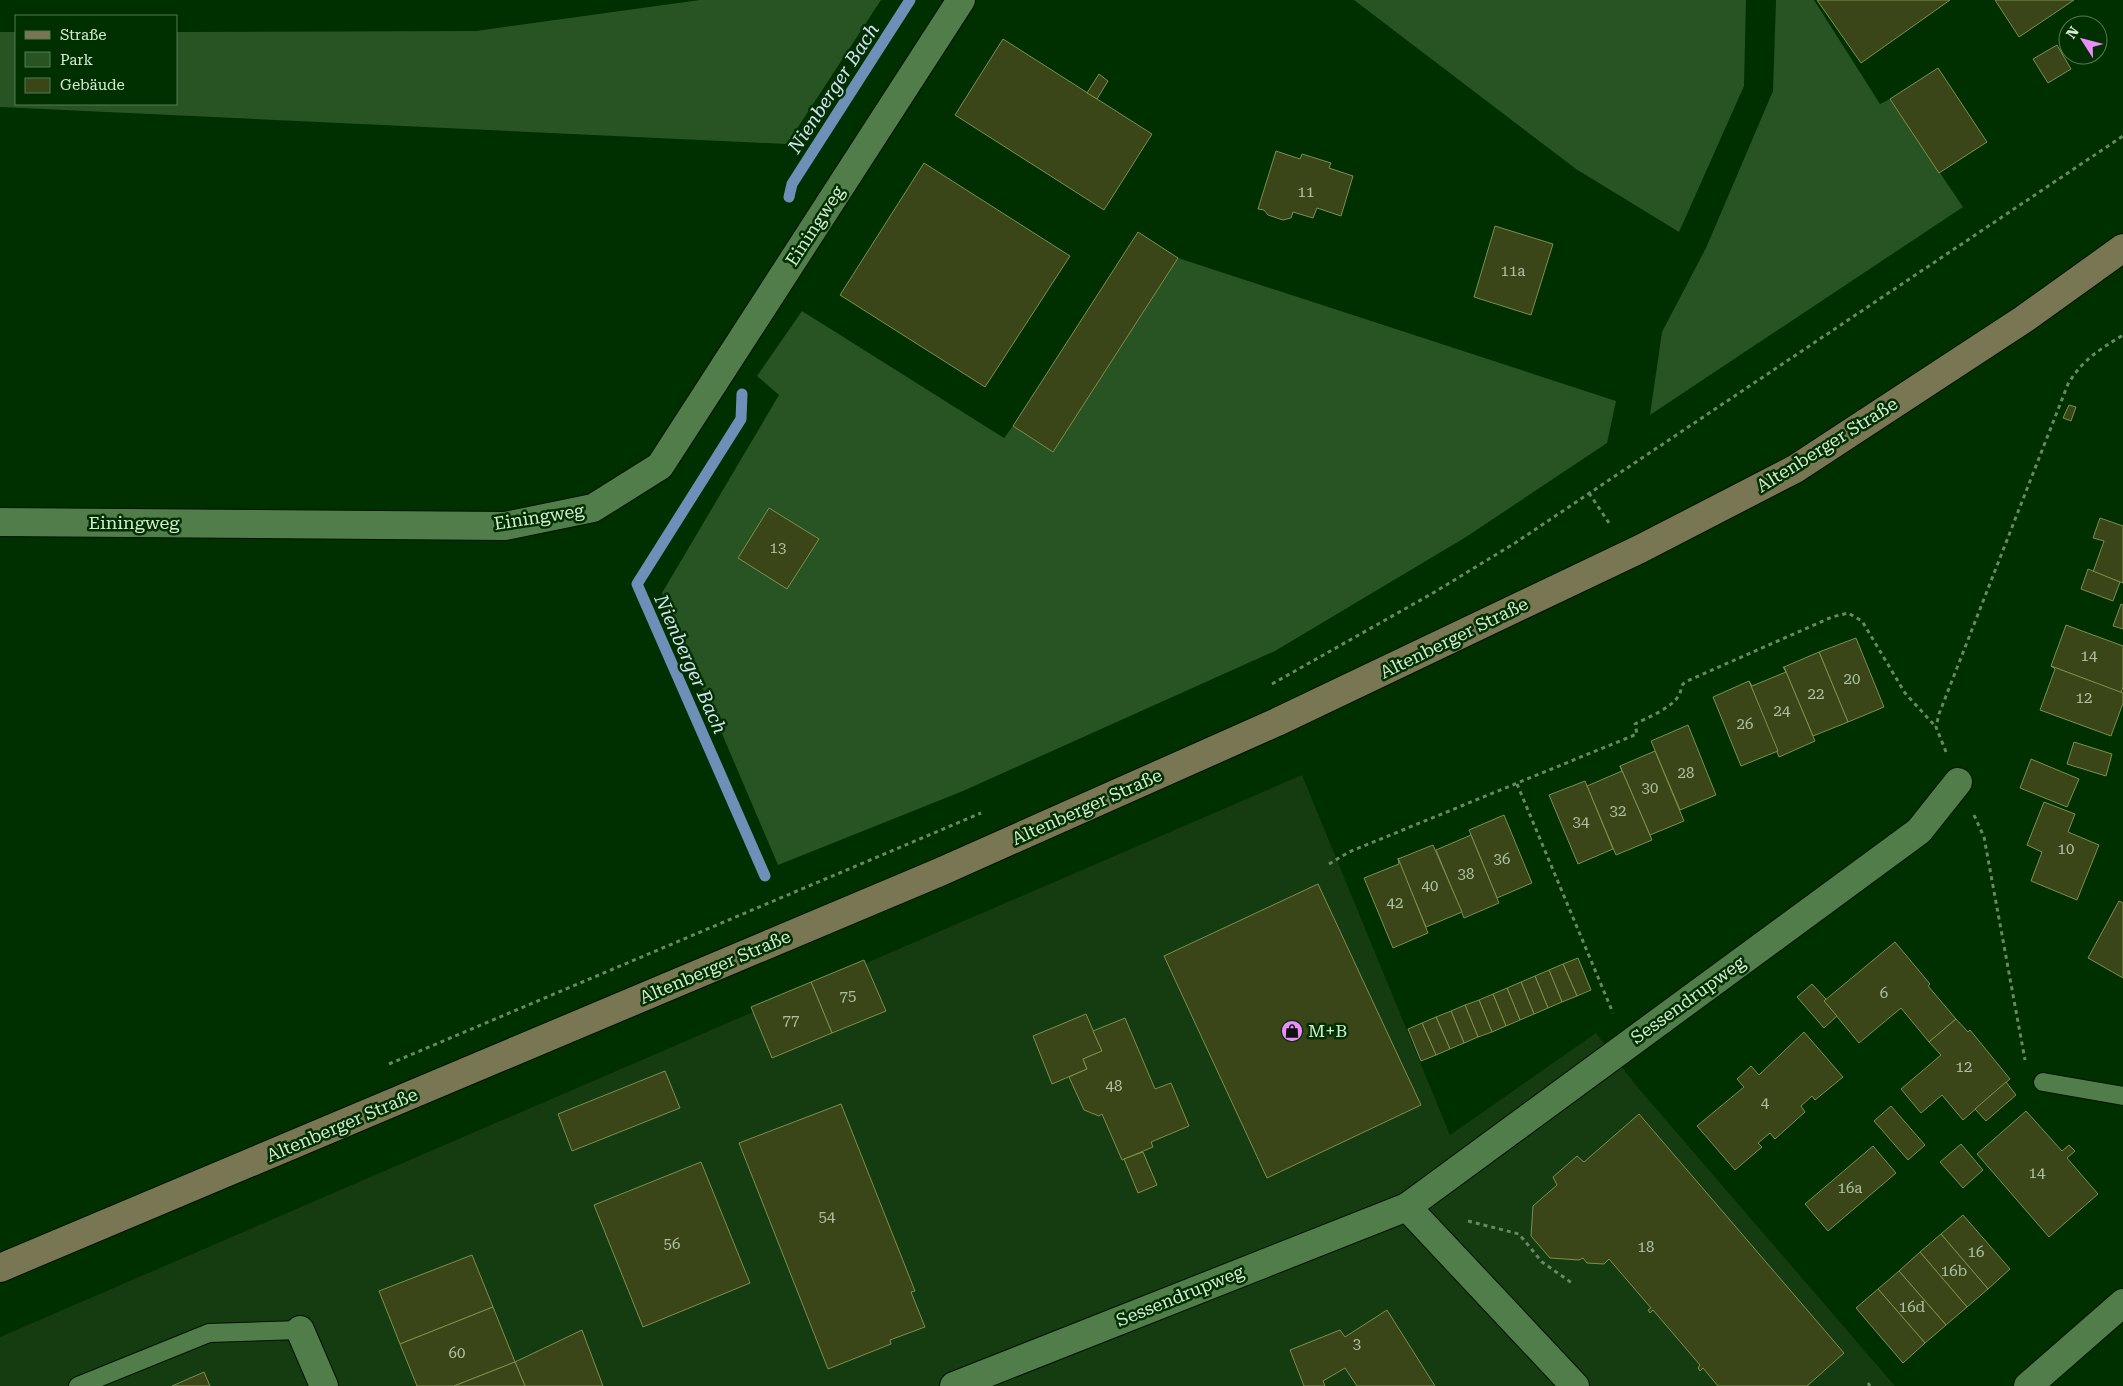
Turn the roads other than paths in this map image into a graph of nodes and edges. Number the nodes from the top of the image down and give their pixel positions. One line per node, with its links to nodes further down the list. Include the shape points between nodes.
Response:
1 (961, 0): 3 (street, Einingweg, via 660,466 593,508 505,526)
2 (2123, 248): 8 (main road, Altenberger Straße, via 2024,319 1795,469 1612,562 1277,722 949,868)
3 (0, 522)
4 (1958, 782): 7 (street, Sessendrupweg, via 1919,831)
5 (2043, 1082): 6 (lane)
6 (2123, 1096)
7 (1407, 1207): 14 (street, Sessendrupweg); 15 (street)
8 (0, 1268)
9 (2123, 1303): 11 (street)
10 (300, 1330): 12 (lane, via 209,1333); 13 (street)
11 (2030, 1385)
12 (78, 1386)
13 (324, 1386)
14 (954, 1386)
15 (1575, 1386)

